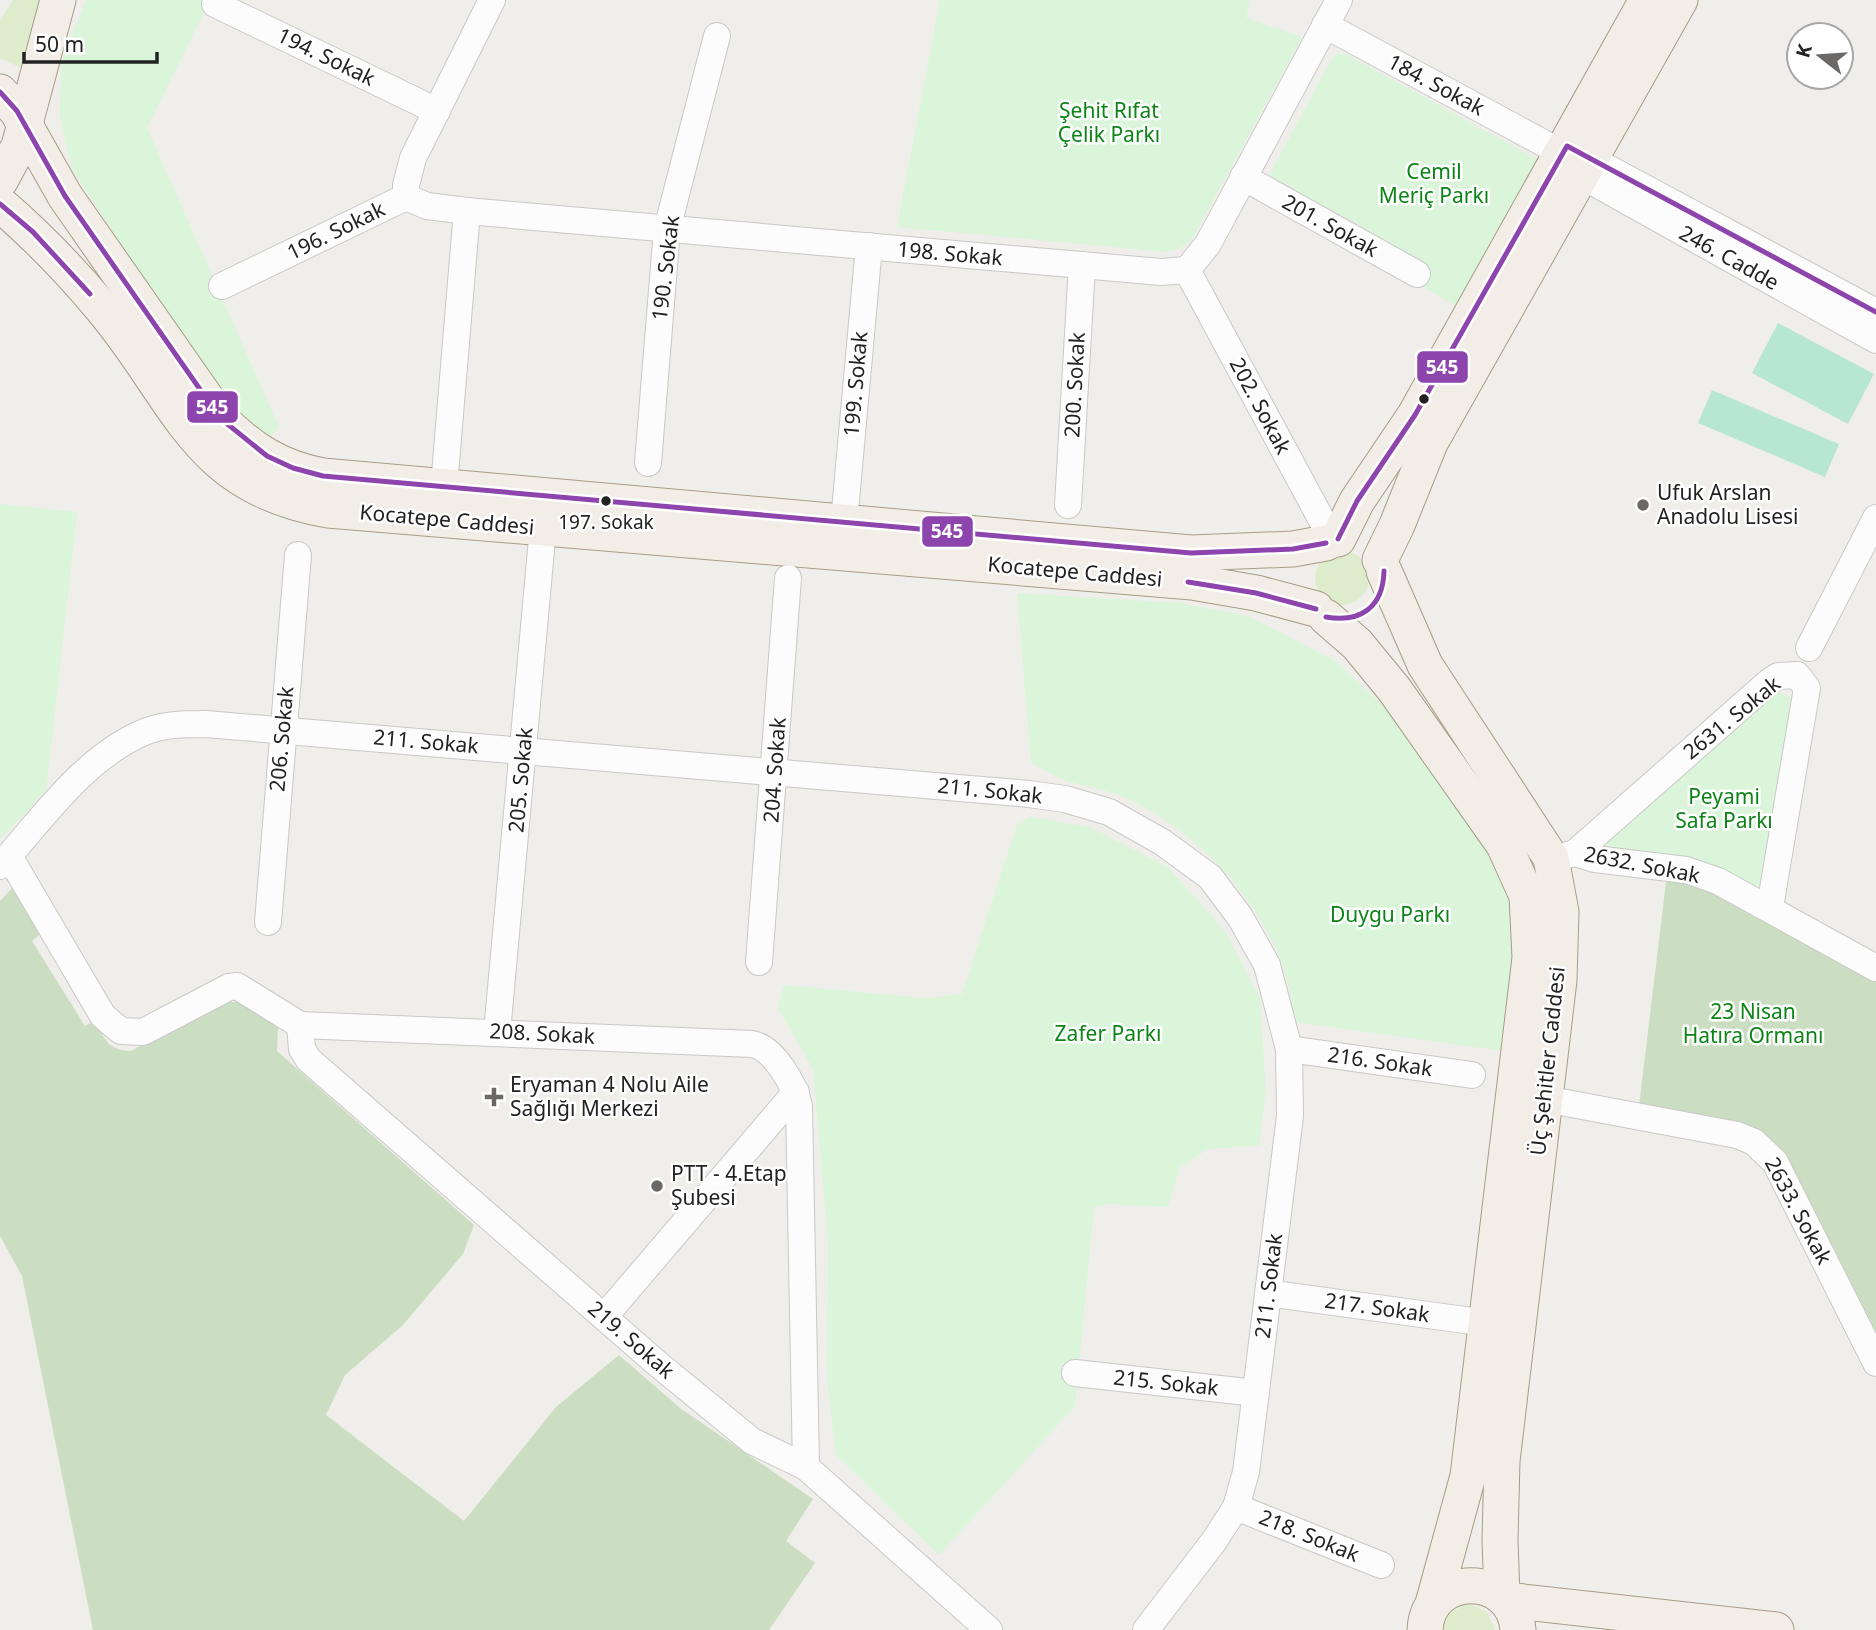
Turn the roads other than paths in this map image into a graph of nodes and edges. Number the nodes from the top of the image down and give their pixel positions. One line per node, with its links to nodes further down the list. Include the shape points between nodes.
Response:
1 (58, 0): 11 (main road)
2 (492, 0): 10 (street, 196. Sokak)
3 (1339, 0): 7 (street)
4 (1647, 0): 12 (main road)
5 (1680, 0): 12 (main road)
6 (215, 4): 10 (street, 194. Sokak)
7 (1325, 25): 12 (street, 184. Sokak); 13 (street)
8 (717, 36): 18 (street, 190. Sokak)
9 (0, 92): 11 (main road, Kocatepe Caddesi)
10 (437, 111): 15 (street, 196. Sokak, via 413,158)
11 (25, 125): 14 (main road); 27 (main road, Kocatepe Caddesi, via 88,230 220,418 236,434 272,460 306,472)
12 (1569, 158): 24 (street, 246. Cadde); 25 (street, 246. Cadde); 32 (main road, via 1415,415); 34 (main road, via 1430,443)
13 (1243, 177): 21 (street, via 1208,244); 22 (street, 201. Sokak)
14 (0, 181)
15 (406, 197): 17 (street, 198. Sokak, via 427,206); 23 (street, 196. Sokak)
16 (0, 204): 31 (main road, Kocatepe Caddesi, via 102,308 197,440 236,478 279,499 328,510)
17 (467, 211): 18 (street, 198. Sokak); 27 (street)
18 (667, 229): 19 (street, 198. Sokak); 26 (street, 190. Sokak)
19 (869, 246): 20 (street, 198. Sokak); 30 (street, 199. Sokak)
20 (1082, 265): 21 (street, 198. Sokak); 28 (street, 200. Sokak)
21 (1187, 270): 32 (street, 202. Sokak)
22 (1417, 274)
23 (222, 286)
24 (1876, 312)
25 (1876, 340)
26 (648, 463)
27 (444, 486): 30 (main road, Kocatepe Caddesi)
28 (1068, 505)
29 (1876, 518): 37 (street)
30 (844, 522): 32 (main road, Kocatepe Caddesi, via 1191,552 1262,551)
31 (544, 528): 36 (main road, Kocatepe Caddesi, via 1192,582 1256,593); 39 (street, 205. Sokak)
32 (1332, 541): 34 (main road, via 1362,543); 36 (main road, via 1315,551 1304,574 1308,599)
33 (299, 555): 38 (street, 206. Sokak)
34 (1382, 566): 36 (main road, via 1385,584 1374,607 1352,620); 41 (main road, Üç Şehitler Caddesi, via 1424,665)
35 (788, 578): 40 (street, 204. Sokak)
36 (1321, 613): 55 (main road, Üç Şehitler Caddesi, via 1357,644 1394,689 1504,845 1527,896 1530,958)
37 (1809, 649)
38 (282, 730): 39 (street, 211. Sokak); 42 (street, 211. Sokak, via 177,724 148,731 97,762); 44 (street, 206. Sokak)
39 (524, 751): 40 (street, 211. Sokak); 48 (street, 205. Sokak)
40 (775, 772): 45 (street, 204. Sokak); 49 (street, 211. Sokak, via 1029,794 1109,812 1210,877 1267,965)
41 (1563, 855): 43 (street, 2632. Sokak, via 1686,870); 43 (street, 2631. Sokak, via 1769,682 1778,676 1797,675 1807,688); 52 (main road, Üç Şehitler Caddesi, via 1559,980)
42 (5, 861): 47 (street, 208. Sokak, via 111,1025 143,1032 237,986)
43 (1770, 907): 46 (street, 2632. Sokak)
44 (268, 922)
45 (759, 962)
46 (1876, 968)
47 (300, 1025): 48 (street, 208. Sokak); 54 (street, 219. Sokak, via 302,1049 309,1060)
48 (497, 1032): 51 (street, 208. Sokak, via 760,1045)
49 (1289, 1049): 50 (street, 216. Sokak); 53 (street, 211. Sokak, via 1290,1116)
50 (1472, 1075)
51 (796, 1092): 54 (street); 59 (street, 208. Sokak, via 801,1120)
52 (1545, 1099): 56 (street, 2633. Sokak, via 1737,1135 1765,1150); 62 (main road, Üç Şehitler Caddesi, via 1502,1461 1500,1540)
53 (1268, 1293): 55 (street, 217. Sokak); 58 (street, 211. Sokak)
54 (604, 1317): 59 (street, 219. Sokak, via 752,1441)
55 (1487, 1322): 63 (main road, Üç Şehitler Caddesi, via 1468,1476)
56 (1876, 1363)
57 (1075, 1373): 58 (street, 215. Sokak)
58 (1256, 1393): 60 (street, 211. Sokak, via 1246,1472)
59 (806, 1467): 64 (street, 219. Sokak)
60 (1236, 1507): 61 (street, 218. Sokak); 65 (street, 211. Sokak)
61 (1381, 1565)
62 (1509, 1609): 63 (main road, via 1489,1588 1466,1585 1444,1593); 66 (main road)
63 (1429, 1617)
64 (989, 1630)
65 (1146, 1630)
66 (1776, 1630)

